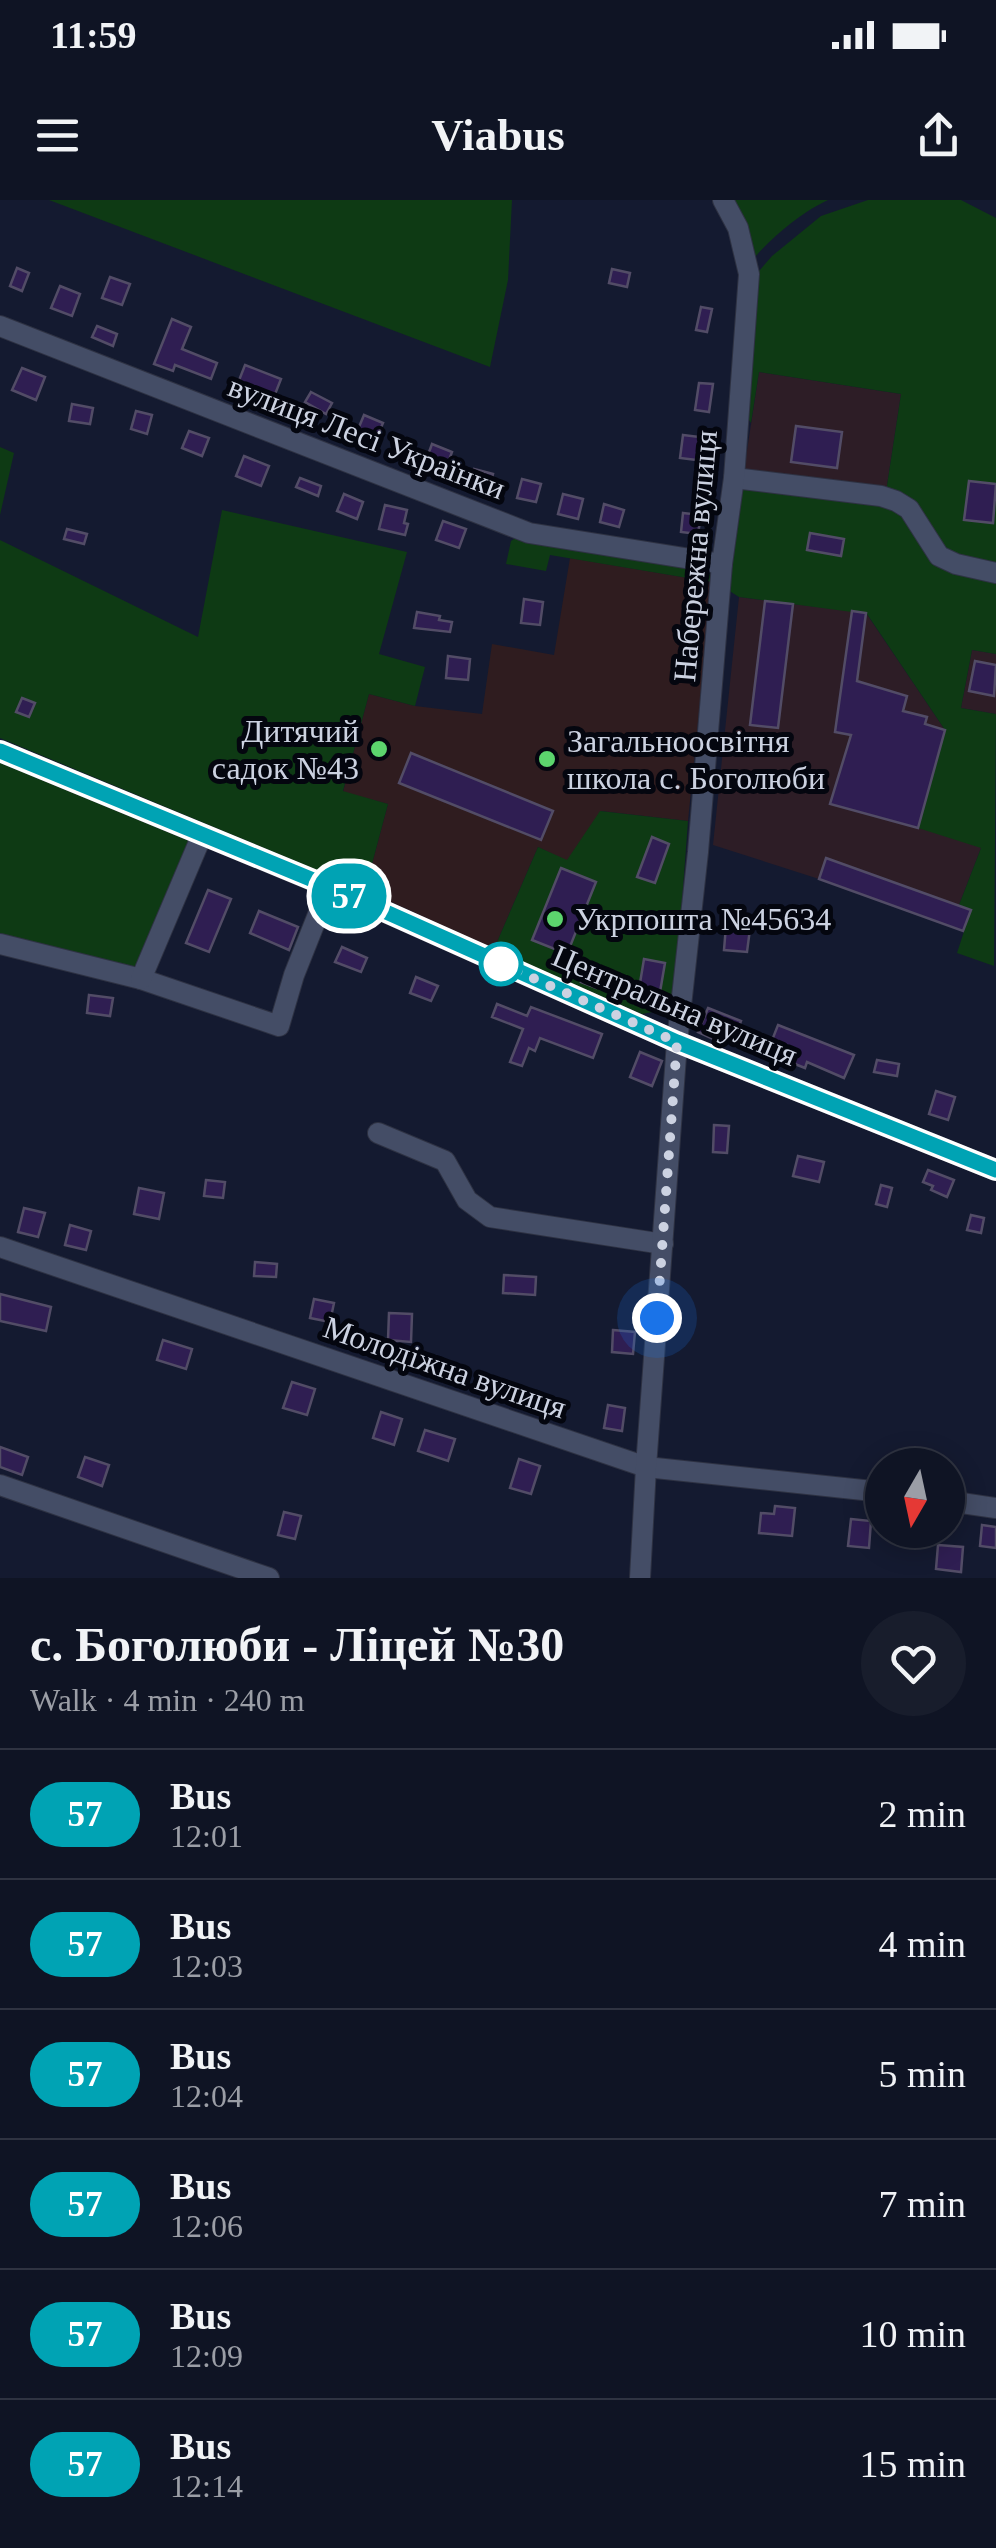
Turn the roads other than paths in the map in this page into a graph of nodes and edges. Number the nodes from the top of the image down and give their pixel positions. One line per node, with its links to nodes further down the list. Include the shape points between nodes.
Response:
1 (722, 200): 3 (street, Набережна вулиця, via 738,228 748,274)
2 (0, 326): 4 (street, вулиця Лесі Українки, via 530,533)
3 (734, 478): 4 (street, Набережна вулиця); 5 (street, via 896,501 909,509 939,556)
4 (722, 564): 11 (street, Набережна вулиця)
5 (996, 573)
6 (0, 751): 7 (street, Центральна вулиця)
7 (202, 836): 8 (street, Центральна вулиця); 10 (street)
8 (330, 887): 10 (street, via 279,1026); 11 (street, Центральна вулиця)
9 (0, 944): 10 (street)
10 (141, 979)
11 (677, 1042): 13 (street, Центральна вулиця); 14 (street, Набережна вулиця)
12 (378, 1133): 14 (street, via 445,1161 466,1200 490,1217)
13 (996, 1170)
14 (663, 1244): 16 (street, Набережна вулиця)
15 (0, 1247): 16 (street, Молодіжна вулиця)
16 (646, 1467): 18 (street, Молодіжна вулиця); 22 (street, Набережна вулиця)
17 (0, 1486): 21 (street)
18 (865, 1490)
19 (965, 1503): 20 (street)
20 (996, 1508)
21 (269, 1578)
22 (640, 1578)

